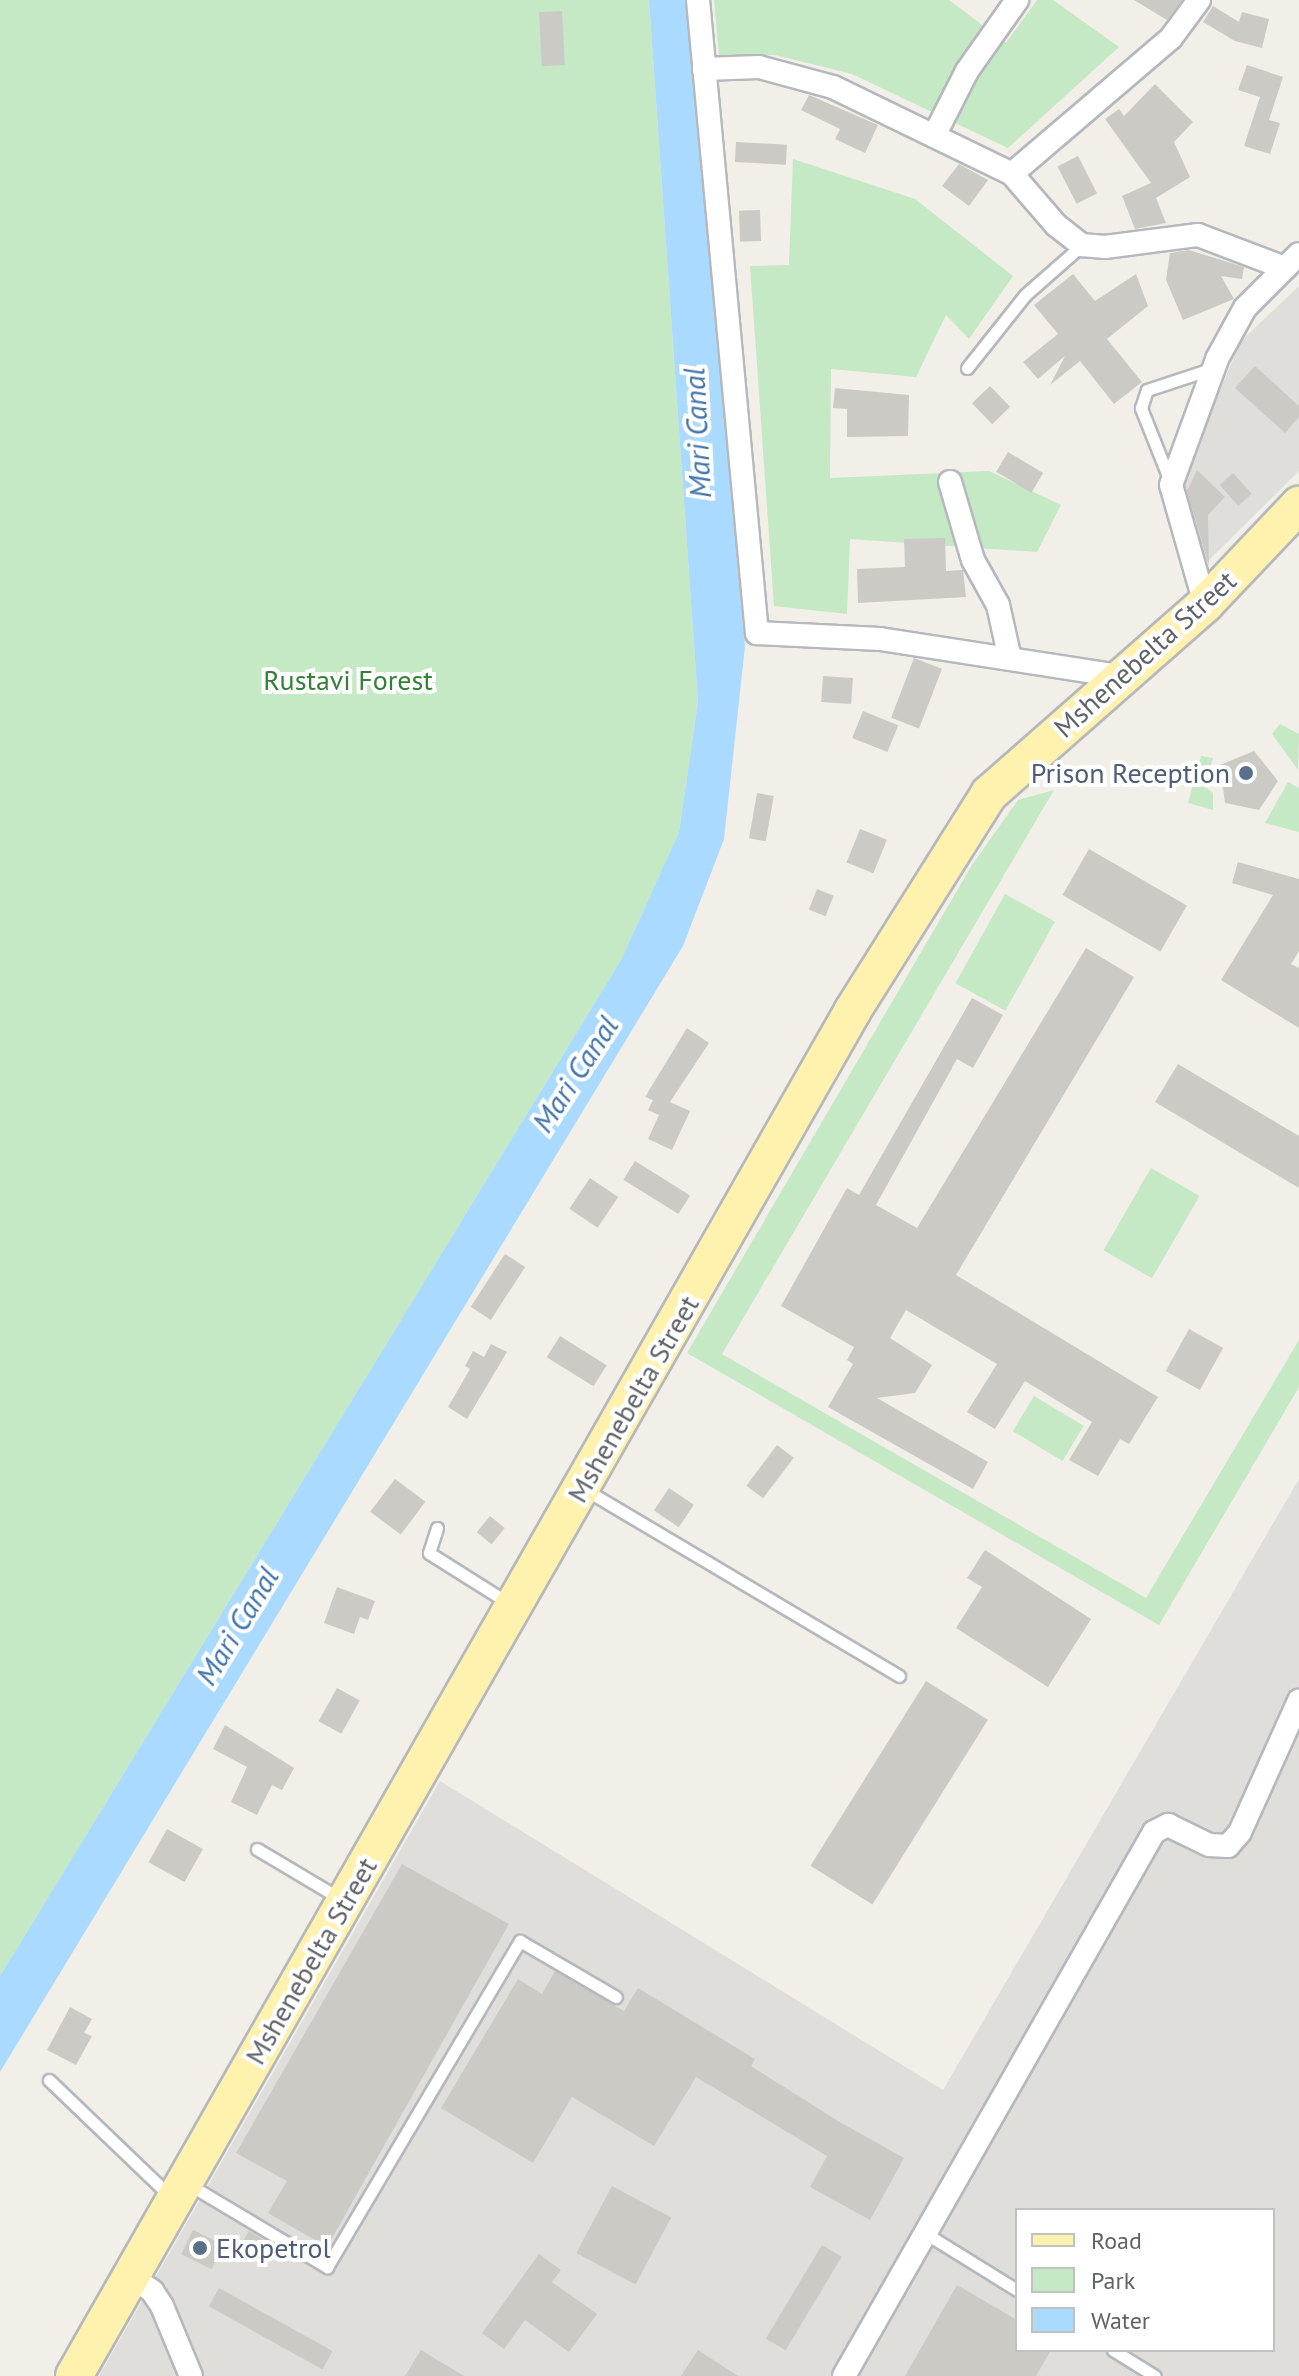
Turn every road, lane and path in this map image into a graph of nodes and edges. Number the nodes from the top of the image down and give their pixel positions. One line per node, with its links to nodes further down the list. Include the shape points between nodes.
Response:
1 (698, 0): 4 (street)
2 (1017, 0): 5 (street, via 967,71)
3 (1199, 0): 6 (street, via 1171,38)
4 (704, 69): 5 (street, via 759,67 790,74 833,87); 15 (street, via 757,633 880,639)
5 (934, 136): 6 (street)
6 (1012, 174): 7 (street, via 1056,225)
7 (1082, 245): 8 (street, via 1198,235); 9 (lane, via 1025,295)
8 (1292, 261): 10 (street, via 1245,308)
9 (967, 368)
10 (1214, 368): 12 (street); 12 (lane, via 1147,390 1141,408)
11 (950, 482): 15 (street, via 973,560 998,605)
12 (1171, 485): 14 (street)
13 (1299, 505): 14 (main road, Mshenebelta Street)
14 (1205, 604): 16 (main road, Mshenebelta Street)
15 (1010, 659): 16 (street)
16 (1120, 676): 17 (main road, Mshenebelta Street, via 989,794 853,1010)
17 (582, 1487): 19 (main road, Mshenebelta Street); 20 (lane)
18 (437, 1528): 19 (lane, via 429,1553)
19 (514, 1606): 23 (main road, Mshenebelta Street)
20 (899, 1676)
21 (1299, 1701): 27 (street, via 1240,1832 1228,1846 1209,1845 1168,1825 1154,1832)
22 (257, 1849): 23 (lane)
23 (346, 1901): 26 (main road, Mshenebelta Street)
24 (616, 1997): 26 (lane, via 520,1941 327,2267)
25 (49, 2080): 26 (lane)
26 (180, 2191): 28 (main road, Mshenebelta Street)
27 (925, 2233): 29 (lane); 33 (street)
28 (130, 2276): 31 (main road, Mshenebelta Street); 32 (street, via 152,2291 162,2306)
29 (1015, 2289)
30 (1116, 2352): 34 (lane)
31 (74, 2376)
32 (191, 2376)
33 (844, 2376)
34 (1155, 2376)

